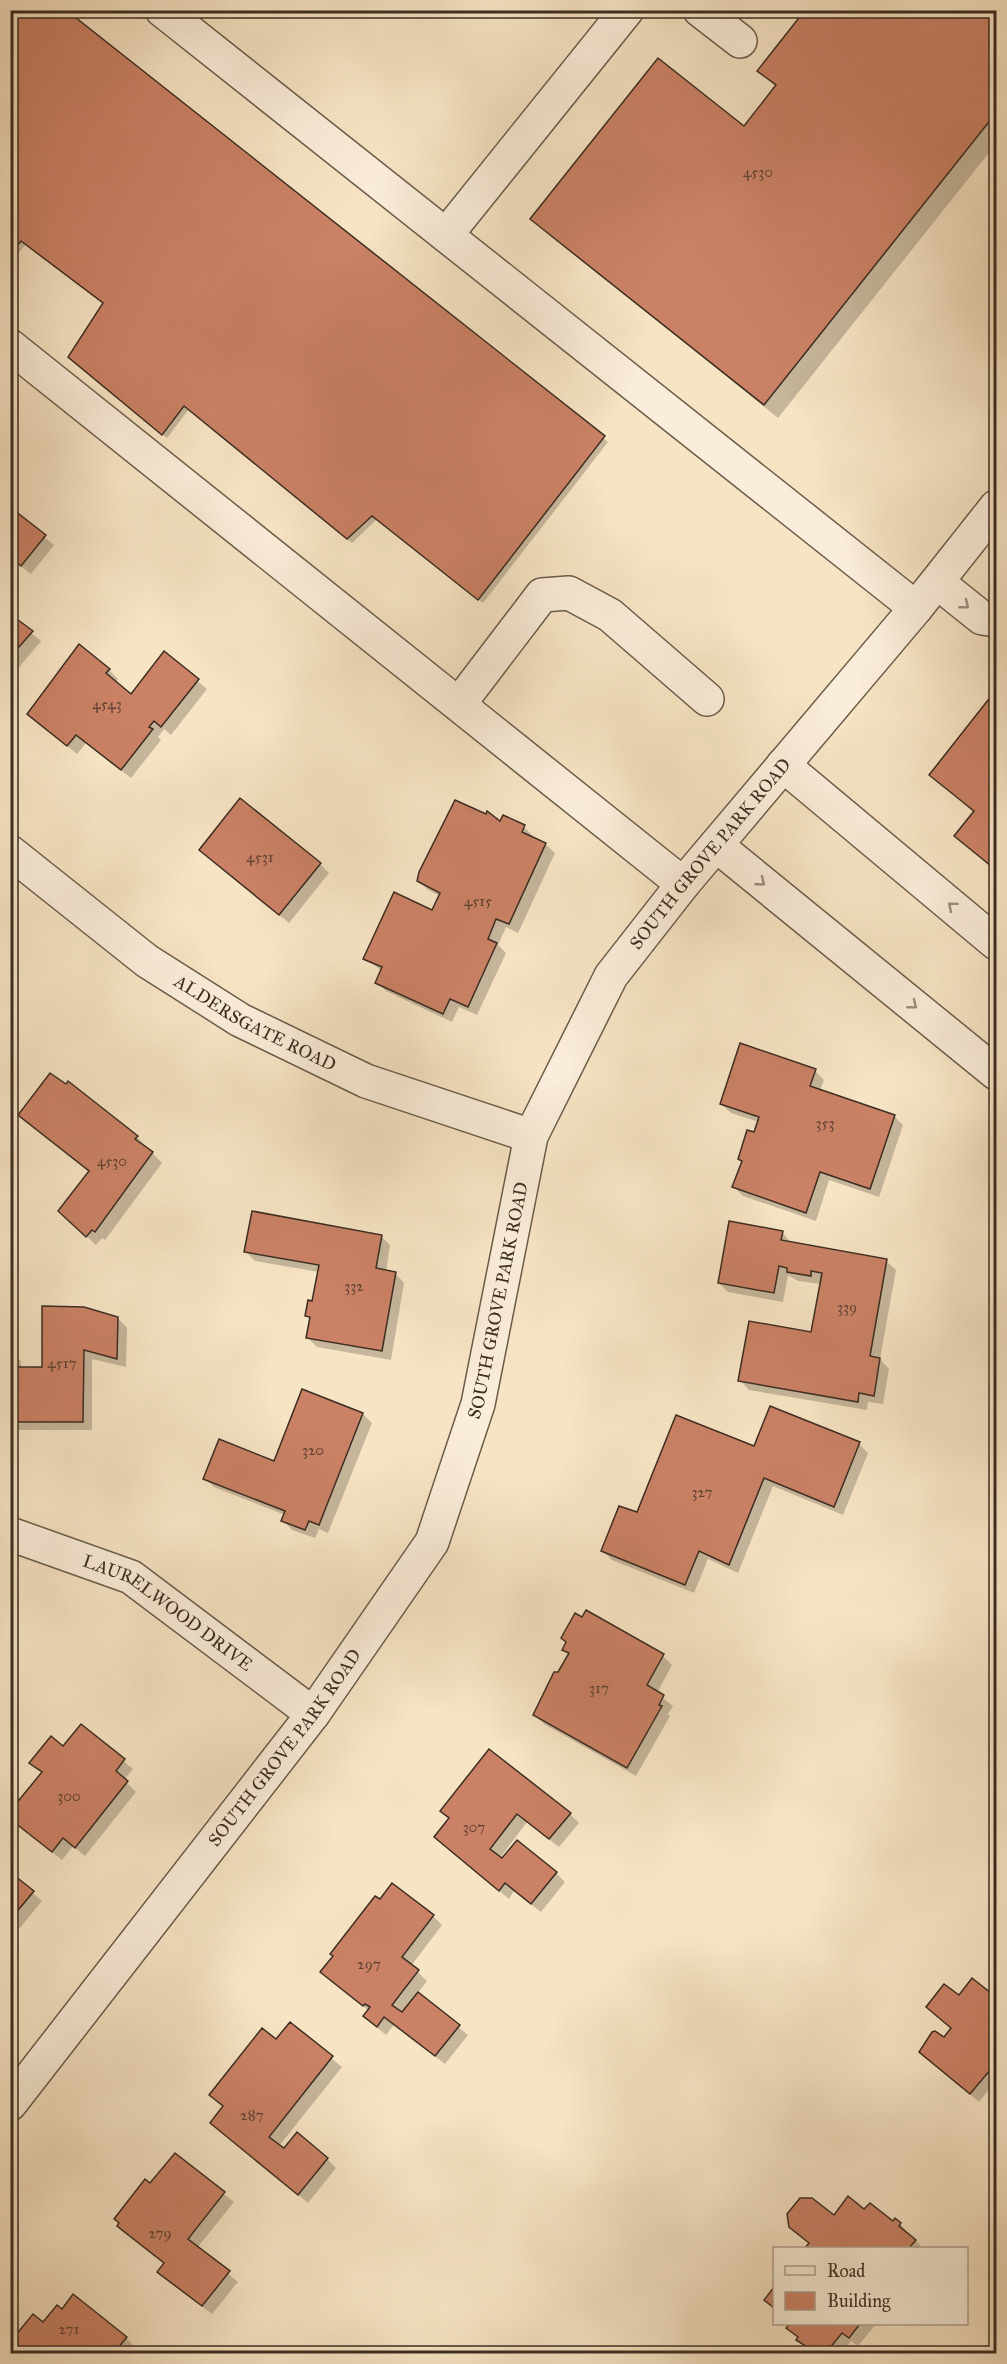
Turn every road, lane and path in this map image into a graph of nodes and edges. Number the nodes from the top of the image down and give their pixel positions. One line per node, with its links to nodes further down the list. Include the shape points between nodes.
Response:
1 (162, 10): 5 (street)
2 (627, 10): 5 (street)
3 (700, 10): 4 (street)
4 (740, 41)
5 (446, 235): 9 (street)
6 (10, 346): 12 (street)
7 (996, 507): 8 (street, SOUTH GROVE PARK ROAD)
8 (937, 582): 9 (street, SOUTH GROVE PARK ROAD); 10 (street, one-way to 10, via 982,618)
9 (916, 608): 13 (street, SOUTH GROVE PARK ROAD)
10 (996, 620)
11 (707, 699): 12 (street, via 610,615 569,593 542,595)
12 (459, 704): 16 (street)
13 (783, 765): 14 (street, SOUTH GROVE PARK ROAD); 17 (street, one-way to 13)
14 (716, 845): 16 (street, SOUTH GROVE PARK ROAD); 18 (street, one-way to 18)
15 (10, 852): 19 (street, ALDERSGATE ROAD, via 147,961 240,1020 366,1081)
16 (683, 884): 19 (street, SOUTH GROVE PARK ROAD, via 610,976)
17 (996, 943)
18 (996, 1072)
19 (531, 1136): 21 (street, SOUTH GROVE PARK ROAD, via 478,1404 432,1542)
20 (10, 1534): 21 (street, LAURELWOOD DRIVE, via 130,1577)
21 (313, 1714): 22 (street, SOUTH GROVE PARK ROAD)
22 (10, 2104)

